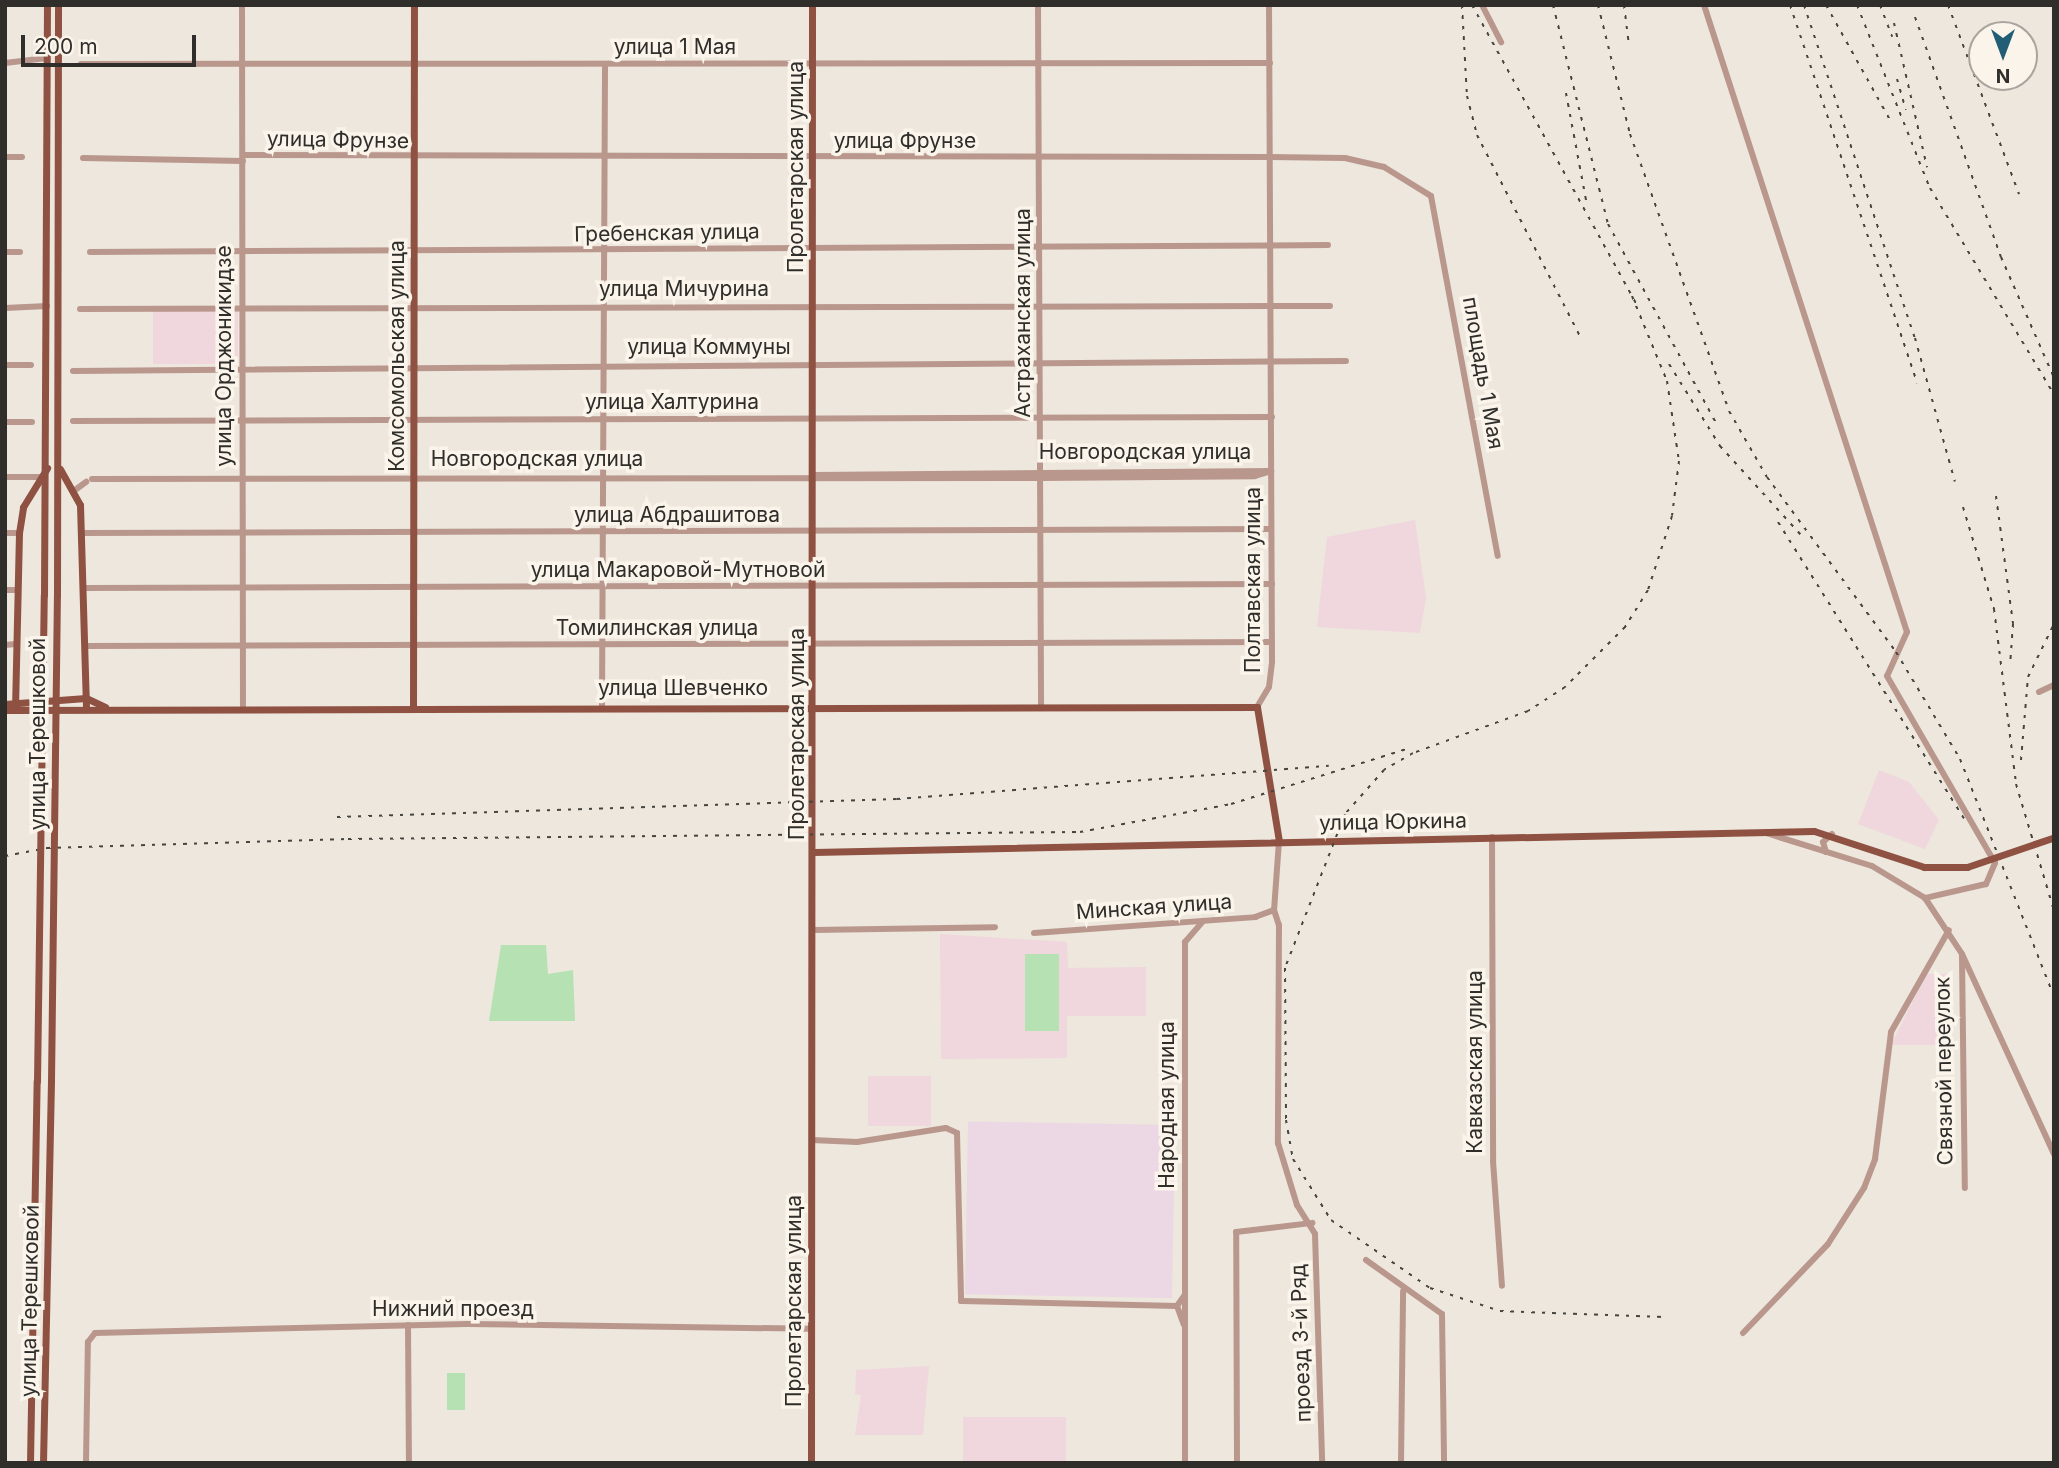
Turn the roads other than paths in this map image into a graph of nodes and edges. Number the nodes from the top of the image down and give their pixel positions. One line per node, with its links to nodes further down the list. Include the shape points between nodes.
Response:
1 (47, 5): 11 (main road, улица Терешковой)
2 (58, 5): 70 (main road, улица Терешковой)
3 (243, 5): 13 (street, улица Орджоникидзе)
4 (414, 5): 15 (main road, Комсомольская улица)
5 (812, 5): 19 (main road, Пролетарская улица)
6 (1038, 5): 16 (street, Астраханская улица)
7 (1269, 5): 17 (street, Полтавская улица)
8 (1482, 5): 10 (street)
9 (1704, 5): 132 (street, via 1907,632 1887,676 1995,863 1986,884)
10 (1501, 42)
11 (47, 58): 12 (street); 41 (main road, улица Терешковой)
12 (5, 63)
13 (242, 63): 14 (street, улица 1 Мая); 15 (street, улица 1 Мая); 24 (street, улица Орджоникидзе)
14 (80, 64)
15 (415, 64): 18 (street, улица 1 Мая); 25 (main road, Комсомольская улица)
16 (1039, 64): 17 (street, улица 1 Мая); 19 (street, улица 1 Мая); 28 (street, Астраханская улица)
17 (1270, 64): 22 (street, Полтавская улица)
18 (605, 65): 19 (street, улица 1 Мая); 26 (street)
19 (813, 65): 27 (main road, Пролетарская улица)
20 (5, 157): 21 (street)
21 (22, 157)
22 (1269, 157): 28 (street, улица Фрунзе); 29 (street, улица Фрунзе, via 1364,162); 32 (street, Полтавская улица)
23 (83, 158): 24 (street, улица Фрунзе)
24 (243, 158): 25 (street, улица Фрунзе); 34 (street, улица Орджоникидзе)
25 (415, 159): 26 (street, улица Фрунзе); 39 (main road, Комсомольская улица)
26 (605, 159): 27 (street, улица Фрунзе); 35 (street)
27 (813, 159): 28 (street, улица Фрунзе); 33 (main road, Пролетарская улица)
28 (1041, 159): 31 (street, Астраханская улица)
29 (1431, 196): 91 (street, площадь 1 Мая)
30 (1328, 246): 32 (street, Гребенская улица)
31 (1040, 248): 32 (street, Гребенская улица); 33 (street, Гребенская улица); 47 (street, Астраханская улица)
32 (1270, 248): 40 (street, Полтавская улица)
33 (813, 249): 35 (street, Гребенская улица); 45 (main road, Пролетарская улица)
34 (241, 250): 38 (street, Гребенская улица); 39 (street, Гребенская улица); 43 (street, улица Орджоникидзе)
35 (604, 251): 39 (street, Гребенская улица); 44 (street)
36 (5, 252): 37 (street)
37 (20, 252)
38 (90, 252)
39 (415, 253): 49 (main road, Комсомольская улица)
40 (1270, 305): 42 (street, улица Мичурина); 47 (street, улица Мичурина); 50 (street, Полтавская улица)
41 (47, 306): 46 (street); 69 (main road, улица Терешковой)
42 (1330, 306)
43 (241, 307): 48 (street, улица Мичурина); 49 (street, улица Мичурина); 58 (street, улица Орджоникидзе)
44 (603, 307): 45 (street, улица Мичурина); 49 (street, улица Мичурина); 56 (street)
45 (813, 307): 47 (street, улица Мичурина); 53 (main road, Пролетарская улица)
46 (5, 308)
47 (1040, 308): 52 (street, Астраханская улица)
48 (80, 309)
49 (415, 309): 57 (main road, Комсомольская улица)
50 (1271, 360): 51 (street, улица Коммуны); 52 (street, улица Коммуны); 60 (street, Полтавская улица)
51 (1346, 361)
52 (1041, 362): 53 (street, улица Коммуны); 62 (street, Астраханская улица)
53 (814, 363): 56 (street, улица Коммуны); 61 (main road, Пролетарская улица)
54 (5, 365): 55 (street)
55 (31, 365)
56 (603, 365): 57 (street, улица Коммуны); 63 (street)
57 (415, 366): 58 (street, улица Коммуны); 68 (main road, Комсомольская улица)
58 (241, 367): 59 (street, улица Коммуны); 65 (street, улица Орджоникидзе)
59 (73, 371)
60 (1272, 416): 62 (street, улица Халтурина); 72 (street, Полтавская улица)
61 (814, 418): 62 (street, улица Халтурина); 63 (street, улица Халтурина); 73 (main road, Пролетарская улица)
62 (1041, 418): 71 (street, Астраханская улица)
63 (605, 419): 68 (street, улица Халтурина); 78 (street)
64 (73, 421): 65 (street, улица Халтурина)
65 (241, 421): 68 (street, улица Халтурина); 77 (street, улица Орджоникидзе)
66 (5, 422): 67 (street)
67 (32, 422)
68 (414, 422): 79 (main road, Комсомольская улица)
69 (47, 468): 75 (main road); 76 (main road, улица Терешковой)
70 (60, 469): 81 (main road); 154 (main road, улица Терешковой, bridge)
71 (1042, 470): 72 (street, Новгородская улица); 73 (street, Новгородская улица); 80 (street, Астраханская улица)
72 (1271, 471): 80 (street, Новгородская улица, via 1255,477); 82 (street, Полтавская улица)
73 (814, 475): 78 (street, Новгородская улица); 80 (street, Новгородская улица); 85 (main road, Пролетарская улица)
74 (5, 477): 75 (street)
75 (35, 477): 76 (street); 88 (main road)
76 (47, 477): 153 (main road, улица Терешковой, bridge)
77 (241, 477): 79 (street, Новгородская улица); 81 (street, Новгородская улица, via 89,480); 83 (street, улица Орджоникидзе)
78 (605, 477): 79 (street, Новгородская улица); 84 (street)
79 (414, 478): 90 (main road, Комсомольская улица)
80 (1042, 478): 86 (street, Астраханская улица)
81 (75, 491): 89 (main road)
82 (1271, 529): 86 (street, улица Абдрашитова); 92 (street, Полтавская улица)
83 (241, 532): 89 (street, улица Абдрашитова); 90 (street, улица Абдрашитова); 94 (street, улица Орджоникидзе)
84 (605, 532): 85 (street, улица Абдрашитова); 90 (street, улица Абдрашитова); 97 (street)
85 (815, 532): 86 (street, улица Абдрашитова); 98 (main road, Пролетарская улица)
86 (1043, 532): 93 (street, Астраханская улица)
87 (5, 533): 88 (street)
88 (19, 533): 100 (main road)
89 (83, 533): 95 (main road)
90 (413, 533): 96 (main road, Комсомольская улица)
91 (1498, 556)
92 (1272, 583): 93 (street, улица Макаровой-Мутновой); 101 (street, Полтавская улица)
93 (1042, 586): 98 (street, улица Макаровой-Мутновой); 106 (street, Астраханская улица)
94 (242, 587): 95 (street, улица Макаровой-Мутновой); 96 (street, улица Макаровой-Мутновой); 108 (street, улица Орджоникидзе)
95 (84, 588): 107 (main road)
96 (412, 588): 97 (street, улица Макаровой-Мутновой); 104 (main road, Комсомольская улица)
97 (604, 588): 98 (street, улица Макаровой-Мутновой); 109 (street)
98 (815, 588): 105 (main road, Пролетарская улица)
99 (5, 590): 100 (street)
100 (17, 590): 103 (main road)
101 (1272, 642): 106 (street, Томилинская улица); 118 (street, Полтавская улица, via 1269,687)
102 (5, 645): 103 (street)
103 (16, 645): 113 (main road)
104 (413, 645): 108 (street, Томилинская улица); 109 (street, Томилинская улица); 122 (main road, Комсомольская улица)
105 (816, 645): 106 (street, Томилинская улица); 109 (street, Томилинская улица); 117 (main road, Пролетарская улица)
106 (1041, 645): 115 (street, Астраханская улица)
107 (85, 646): 108 (street, Томилинская улица); 112 (main road)
108 (243, 646): 121 (street, улица Орджоникидзе)
109 (604, 646): 116 (street)
110 (2054, 685): 111 (street)
111 (2039, 692)
112 (86, 698): 113 (main road, улица Шевченко); 119 (main road); 120 (main road, улица Шевченко)
113 (15, 699): 114 (main road, улица Шевченко); 123 (main road)
114 (5, 704)
115 (1041, 705): 117 (main road, улица Шевченко); 118 (main road, улица Шевченко)
116 (602, 706): 117 (main road, улица Шевченко); 122 (main road, улица Шевченко)
117 (815, 706): 130 (main road, Пролетарская улица)
118 (1257, 707): 129 (main road)
119 (86, 708): 120 (main road, улица Шевченко); 123 (main road, улица Шевченко)
120 (109, 708): 121 (main road, улица Шевченко)
121 (243, 708): 122 (main road, улица Шевченко)
122 (413, 708)
123 (15, 709): 124 (main road, улица Шевченко)
124 (5, 710)
125 (1761, 831): 126 (main road, улица Юркина); 127 (main road, улица Юркина); 131 (street)
126 (1834, 834): 128 (main road, улица Юркина, bridge, via 1924,867 1967,867); 131 (street, via 1825,838)
127 (1492, 837): 129 (main road, улица Юркина); 145 (street, Кавказская улица, via 1493,1161)
128 (2053, 838)
129 (1279, 841): 130 (main road, улица Юркина); 133 (street)
130 (814, 852): 136 (main road, Пролетарская улица)
131 (1826, 852): 132 (street, via 1889,873)
132 (1925, 898): 137 (street)
133 (1274, 910): 134 (street, Минская улица); 143 (street, via 1279,925 1278,1143 1297,1205)
134 (1203, 921): 138 (street, Минская улица); 147 (street, Народная улица, via 1185,942)
135 (995, 927): 136 (street)
136 (813, 930): 140 (main road, Пролетарская улица)
137 (1949, 930): 139 (street); 152 (street, via 1891,1032 1875,1160 1864,1188 1828,1244)
138 (1034, 933)
139 (1962, 954): 141 (street); 142 (street, Связной переулок)
140 (812, 1140): 148 (street, via 857,1142 946,1128 957,1133 961,1301); 151 (main road, Пролетарская улица)
141 (2054, 1154)
142 (1965, 1188)
143 (1312, 1223): 159 (street, via 1236,1232); 160 (street, проезд 3-й Ряд)
144 (1366, 1260): 146 (street)
145 (1502, 1286)
146 (1403, 1291): 161 (street); 162 (street, via 1437,1309 1443,1320)
147 (1184, 1296): 148 (street); 150 (street, Народная улица)
148 (1177, 1306): 150 (street, Народная улица)
149 (408, 1325): 151 (street, Нижний проезд); 155 (street, Нижний проезд, via 96,1333 88,1342); 156 (street)
150 (1184, 1325): 158 (street, Народная улица)
151 (812, 1329): 157 (main road, Пролетарская улица)
152 (1742, 1333)
153 (30, 1463)
154 (43, 1463)
155 (86, 1463)
156 (409, 1463)
157 (811, 1463)
158 (1185, 1463)
159 (1237, 1463)
160 (1322, 1463)
161 (1401, 1463)
162 (1444, 1463)

